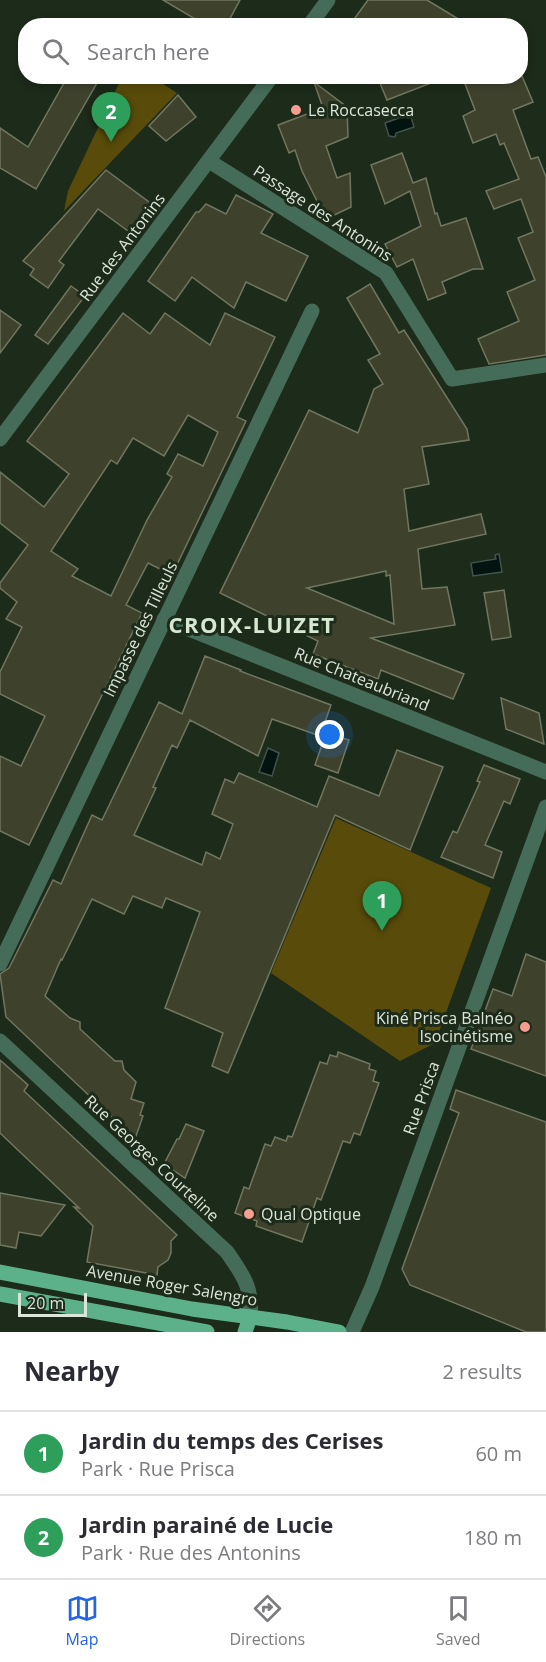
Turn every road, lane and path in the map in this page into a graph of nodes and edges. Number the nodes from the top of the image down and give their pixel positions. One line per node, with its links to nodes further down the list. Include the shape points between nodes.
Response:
1 (328, 0): 2 (street)
2 (315, 18)
3 (266, 84): 4 (street, Rue des Antonins)
4 (209, 160): 6 (street, Passage des Antonins, via 386,273 453,379); 7 (street, Rue des Antonins)
5 (312, 310): 8 (street, Impasse des Tilleuls)
6 (546, 365)
7 (0, 439)
8 (164, 619): 9 (street, Rue Chateaubriand); 11 (street, Impasse des Tilleuls)
9 (546, 772)
10 (546, 807): 19 (street, Rue Prisca, via 372,1287)
11 (0, 964)
12 (0, 1041): 15 (street, Rue Georges Courteline, via 227,1252 250,1292)
13 (0, 1272): 15 (main road, Avenue Roger Salengro)
14 (0, 1294): 16 (main road)
15 (250, 1317): 17 (main road); 18 (main road, Avenue Roger Salengro)
16 (207, 1332)
17 (245, 1332)
18 (339, 1332)
19 (352, 1332)

